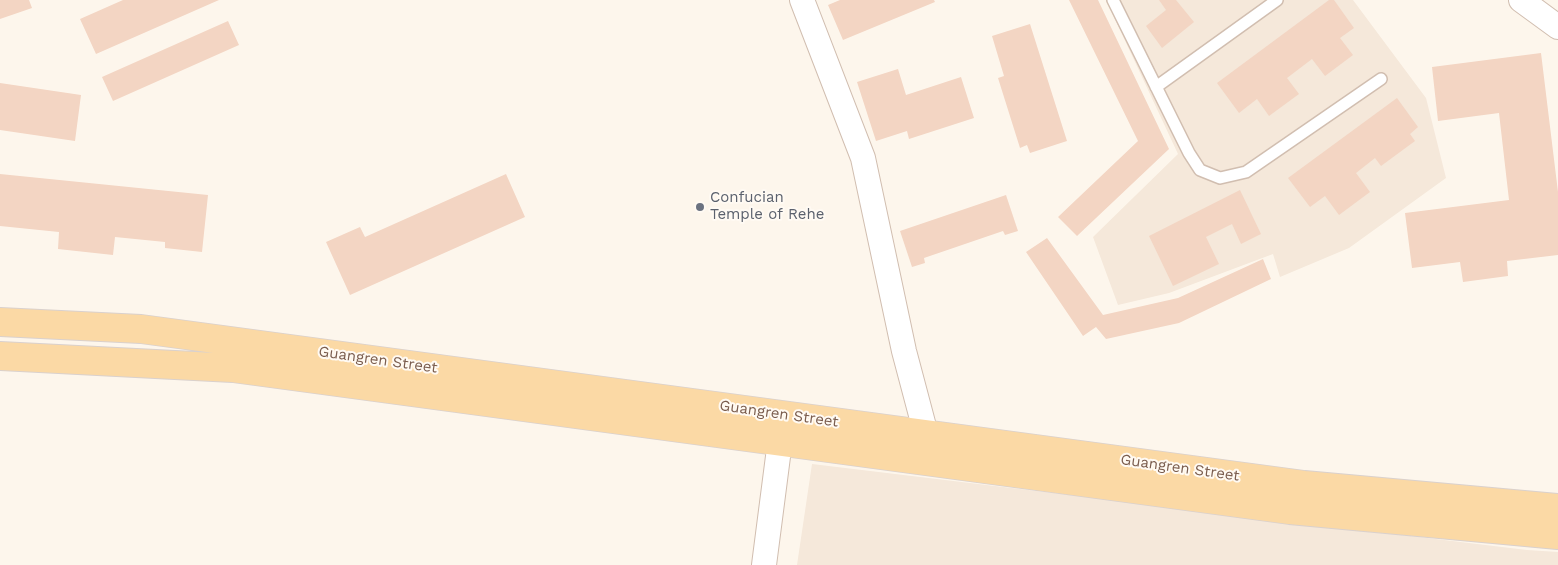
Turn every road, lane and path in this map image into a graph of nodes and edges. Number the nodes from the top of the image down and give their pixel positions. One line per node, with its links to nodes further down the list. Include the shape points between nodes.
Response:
1 (802, 0): 10 (street, via 864,158 904,351)
2 (1113, 0): 7 (lane)
3 (1277, 0): 7 (lane)
4 (1521, 0): 5 (street)
5 (1558, 27)
6 (1381, 79): 7 (lane, via 1246,172 1220,178 1200,170)
7 (1156, 87)
8 (0, 322): 10 (main road, Guangren Street, via 141,328)
9 (0, 356): 11 (main road, Guangren Street, via 233,368)
10 (926, 434): 12 (main road, Guangren Street, via 1304,485)
11 (780, 441): 13 (main road, Guangren Street, via 1290,510); 14 (street)
12 (1558, 508)
13 (1558, 535)
14 (764, 565)

